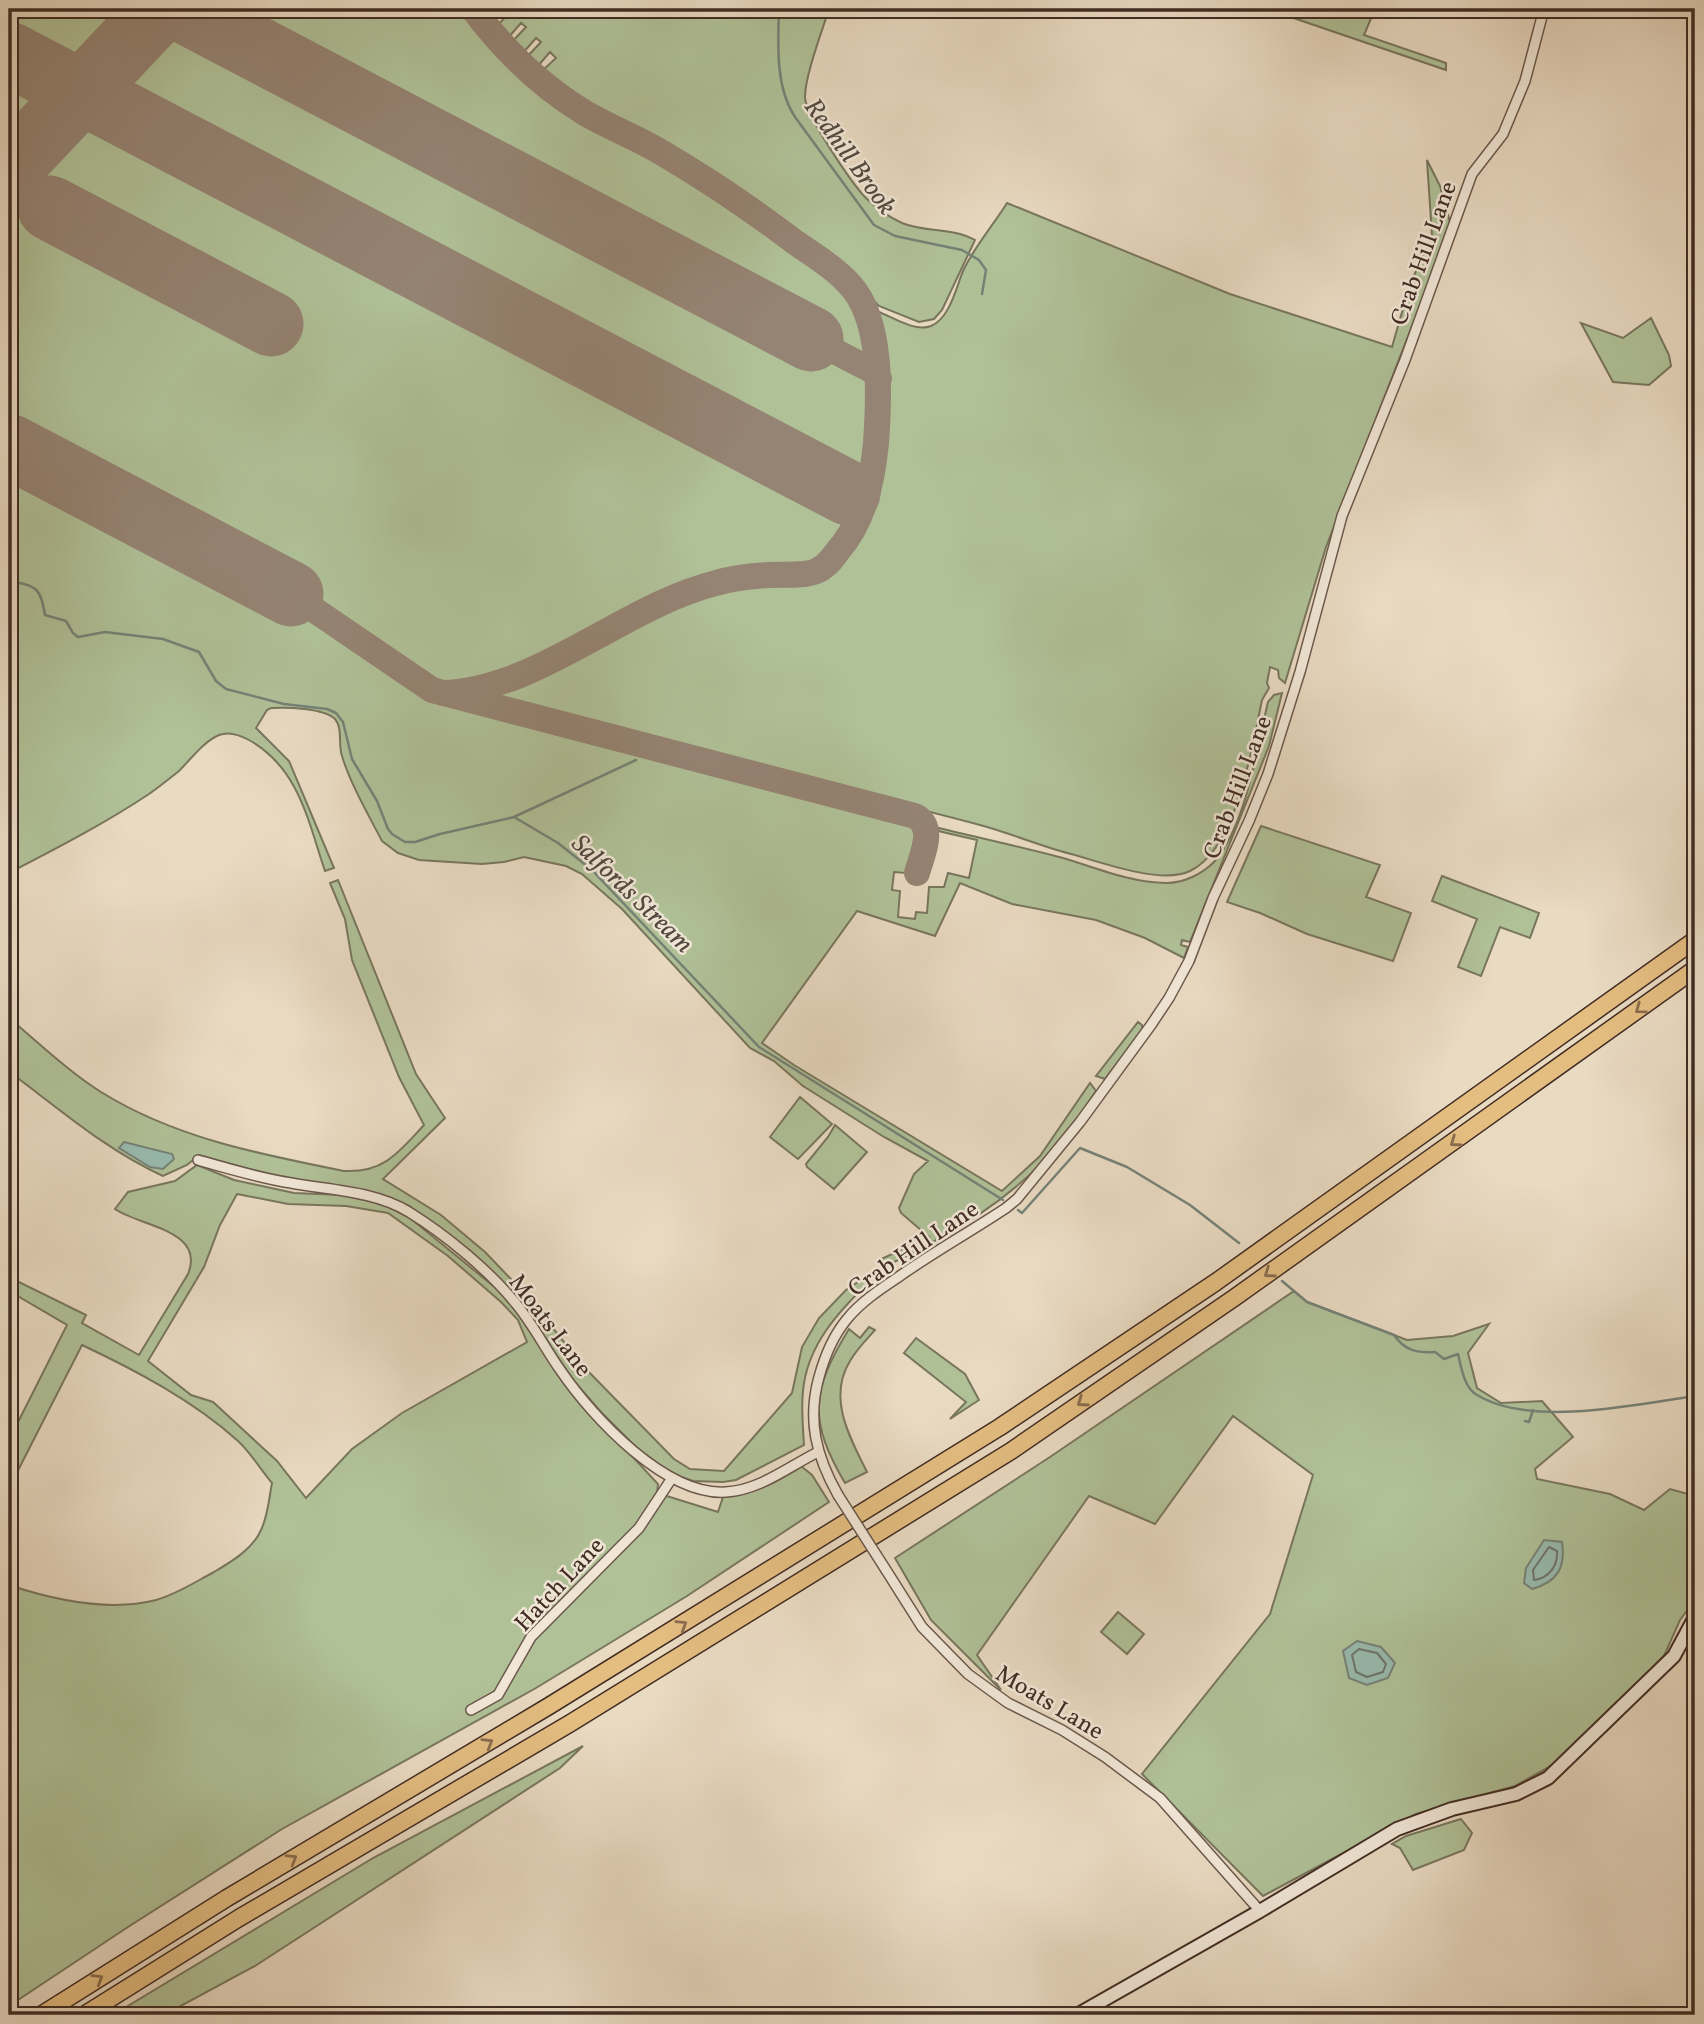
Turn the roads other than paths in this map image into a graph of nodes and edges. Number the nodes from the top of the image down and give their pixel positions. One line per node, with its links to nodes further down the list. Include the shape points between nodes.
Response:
1 (1544, 9): 5 (street, Crab Hill Lane, via 1516,102 1503,134 1472,174 1342,516 1268,774 1181,979 1080,1122 1017,1199 870,1297 843,1324 829,1349 815,1396)
2 (1695, 940): 11 (highway, one-way to 2, via 1000,1427 1216,1282)
3 (1695, 969): 12 (highway, one-way to 12, via 1011,1451 663,1667)
4 (198, 1160): 7 (street, Moats Lane, via 257,1177 354,1193 406,1210 496,1282 579,1395 616,1434)
5 (818, 1452): 6 (street, Crab Hill Lane); 7 (street, Moats Lane, via 738,1491 704,1491)
6 (824, 1468): 10 (street, Moats Lane, bridge, via 922,1627 968,1674 1008,1703 1105,1757 1160,1798)
7 (672, 1478): 9 (street, Hatch Lane, via 639,1528 531,1637 498,1695)
8 (1695, 1617): 10 (street, via 1674,1656 1548,1778 1516,1794 1452,1809 1397,1829)
9 (471, 1710)
10 (1260, 1911): 13 (street)
11 (41, 2015)
12 (84, 2015)
13 (1077, 2015)

